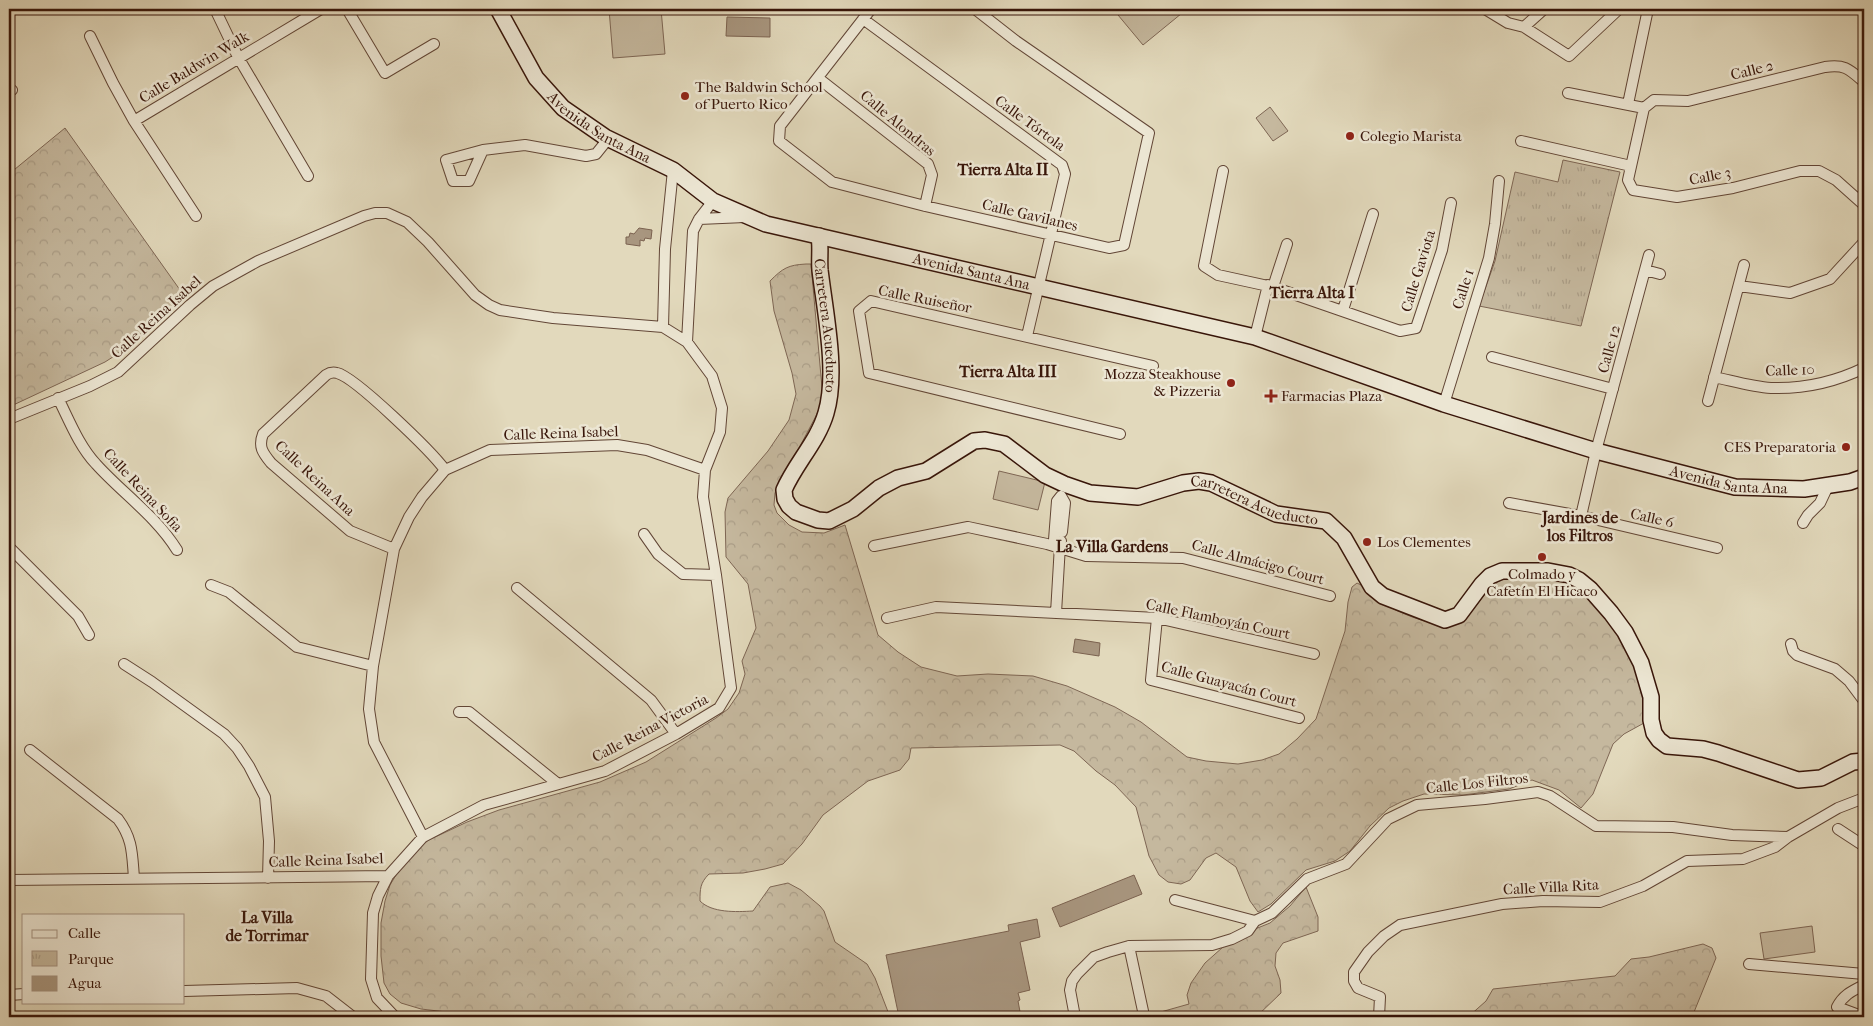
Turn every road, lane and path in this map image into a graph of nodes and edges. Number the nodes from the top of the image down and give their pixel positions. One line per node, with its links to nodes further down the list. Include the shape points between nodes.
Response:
1 (216, 9): 15 (street)
2 (322, 9): 15 (street, Calle Baldwin Walk)
3 (347, 9): 14 (street, via 385,73)
4 (498, 9): 22 (street, Avenida Santa Ana, via 536,78 563,108)
5 (871, 9): 11 (street, Calle Gavilanes)
6 (975, 9): 38 (street, Calle Gavilanes, via 1016,41 1150,132 1124,245 1109,248)
7 (1485, 9): 12 (street, via 1508,23)
8 (1544, 9): 12 (street)
9 (1619, 9): 12 (street, via 1569,56)
10 (1648, 9): 19 (street)
11 (863, 19): 16 (street, Calle Gavilanes); 38 (street, Calle Tórtola, via 1062,165 1065,174)
12 (1524, 27)
13 (90, 36): 21 (street)
14 (434, 44)
15 (238, 57): 21 (street, Calle Baldwin Walk); 28 (street)
16 (818, 78): 33 (street, Calle Alondras, via 928,164 932,175); 33 (street, Calle Gavilanes, via 780,126 780,141 832,182)
17 (1864, 82): 20 (street, Calle 2, via 1848,68 1838,65 1688,101 1654,100)
18 (1568, 93): 19 (street)
19 (1628, 104): 20 (street)
20 (1644, 108): 25 (street, Calle 3)
21 (134, 121): 35 (street)
22 (608, 139): 24 (street, via 596,154 586,156 525,145); 26 (street, Avenida Santa Ana)
23 (1521, 141): 25 (street)
24 (483, 150)
25 (1631, 166): 32 (street, Calle 3, via 1628,180 1633,190 1677,197 1732,188 1800,171 1819,171 1836,180)
26 (673, 170): 30 (street, Avenida Santa Ana); 50 (street)
27 (1223, 171): 46 (street, Calle Gaviota, via 1204,266 1218,275)
28 (308, 176)
29 (1499, 181): 61 (street, Calle 1, via 1489,258)
30 (713, 201): 36 (street, Avenida Santa Ana); 37 (street)
31 (1451, 203): 49 (street, Calle Gaviota, via 1442,250 1416,328 1400,331)
32 (1864, 205)
33 (925, 206): 38 (street, Calle Gavilanes)
34 (1373, 214): 49 (street)
35 (196, 216)
36 (749, 216): 37 (street); 39 (street, Avenida Santa Ana, via 766,224)
37 (699, 219): 53 (street, via 693,231)
38 (1050, 235): 48 (street, Calle Tórtola)
39 (819, 236): 48 (street, Avenida Santa Ana); 69 (street, Carretera Acueducto, via 830,393 821,425 784,490 789,506 806,517 829,521 853,509 892,481 926,471 974,441 985,440 1004,444)
40 (1864, 242): 47 (street, via 1830,279 1790,293)
41 (1287, 244): 46 (street)
42 (1649, 255): 44 (street, Calle 12)
43 (1744, 265): 47 (street)
44 (1645, 270): 45 (street); 58 (street, Calle 12)
45 (1660, 274)
46 (1270, 286): 49 (street, Calle Gaviota); 52 (street)
47 (1739, 286): 57 (street)
48 (1038, 287): 51 (street, Calle Tórtola); 52 (street, Avenida Santa Ana)
49 (1343, 310)
50 (664, 327): 53 (street, Calle Reina Isabel); 59 (street, Calle Reina Isabel, via 500,310 475,295 407,222 387,213 375,213 258,261 213,286 118,372)
51 (1027, 336): 55 (street, Calle Ruiseñor); 63 (street, Calle Ruiseñor, via 871,301 859,311 869,373)
52 (1255, 337): 61 (street, Avenida Santa Ana)
53 (687, 342): 66 (street, Calle Reina Isabel, via 712,376 722,408 720,432)
54 (1492, 357): 58 (street)
55 (1153, 366)
56 (1864, 368): 57 (street, Calle 10, via 1817,385 1794,388 1770,388)
57 (1714, 378): 60 (street)
58 (1613, 389): 64 (street, Calle 12)
59 (58, 398): 62 (street, Calle Reina Isabel); 79 (street, Calle Reina Sofia, via 94,463 166,532)
60 (1708, 401)
61 (1444, 404): 64 (street, Avenida Santa Ana)
62 (9, 418)
63 (1120, 434)
64 (1596, 451): 68 (street, Avenida Santa Ana, via 1734,486 1804,489); 71 (street, Calle 12)
65 (445, 470): 66 (street, Calle Reina Isabel, via 490,450 616,445 647,450); 78 (street, Calle Reina Isabel, via 409,517); 78 (street, Calle Reina Ana, via 414,436 351,380 337,373 326,375 263,434 260,448 271,463 350,531)
66 (704, 470): 80 (street, Calle Reina Victoria, via 702,497)
67 (1864, 477): 68 (street, Avenida Santa Ana)
68 (1828, 486): 72 (street, via 1820,503)
69 (1063, 490): 74 (street); 97 (street, Carretera Acueducto, via 1138,497 1199,481 1276,514 1326,521 1344,538 1372,587 1383,596 1445,620 1459,615 1482,584 1502,571 1548,571 1569,575 1590,589 1625,632 1648,685 1654,733 1667,746 1703,749 1798,780 1821,778 1853,762)
70 (1509, 503): 71 (street, Calle 6)
71 (1581, 516): 77 (street, Calle 6)
72 (1803, 523)
73 (644, 534): 80 (street, via 658,554 683,574)
74 (1061, 541): 75 (street, Calle Almácigo Court, via 968,527); 83 (street, Calle Almácigo Court, via 1086,556 1183,558); 84 (street)
75 (874, 546)
76 (9, 547): 87 (street, via 78,616)
77 (1717, 548)
78 (394, 549): 91 (street, Calle Reina Isabel)
79 (177, 550)
80 (716, 575): 95 (street, Calle Reina Victoria, via 731,688 719,708)
81 (211, 584): 91 (street, via 229,592 297,647)
82 (517, 588): 95 (street, via 651,700)
83 (1330, 596)
84 (1056, 613): 85 (street, Calle Flamboyán Court, via 936,607); 86 (street, Calle Flamboyán Court)
85 (887, 618)
86 (1157, 618): 89 (street, Calle Flamboyán Court); 94 (street, Calle Guayacán Court, via 1151,680)
87 (89, 635)
88 (1791, 644): 92 (street, via 1797,655 1835,669)
89 (1314, 654)
90 (124, 664): 106 (street, via 224,734 237,748 265,797)
91 (373, 666): 101 (street, Calle Reina Isabel, via 369,709 374,742)
92 (1864, 701)
93 (459, 712): 98 (street, via 469,712)
94 (1299, 718)
95 (676, 734): 98 (street, Calle Reina Victoria, via 605,771)
96 (30, 750): 105 (street, via 118,819 130,843)
97 (1864, 761)
98 (558, 784): 101 (street, Calle Reina Victoria, via 484,805)
99 (1864, 798): 102 (street, via 1838,808)
100 (1838, 829): 103 (street)
101 (423, 837): 104 (street, Calle Reina Isabel)
102 (1788, 837): 109 (street, Calle Los Filtros, via 1732,835 1673,827 1596,826 1550,796 1538,792 1417,804 1388,818 1346,864 1307,879 1272,913); 122 (street, Calle Villa Rita, via 1775,848 1742,859 1687,861 1643,886 1600,902 1502,904 1400,925 1368,952 1354,972 1358,988 1380,997)
103 (1864, 846)
104 (388, 876): 106 (street, Calle Reina Isabel); 120 (street, via 373,913 371,980 377,998)
105 (134, 878): 106 (street, Calle Reina Isabel); 107 (street, Calle Reina Isabel)
106 (268, 878)
107 (9, 880)
108 (1175, 900): 109 (street)
109 (1255, 921): 110 (street, Calle Los Filtros, via 1248,931 1212,945)
110 (1129, 946): 117 (street); 121 (street, Calle Los Filtros, via 1094,957 1077,974 1070,990)
111 (1749, 964): 112 (street)
112 (1864, 974)
113 (1864, 985): 118 (street, via 1842,998 1837,1008)
114 (185, 991): 119 (street, via 297,988 326,996)
115 (22, 994): 116 (street)
116 (9, 995)
117 (1143, 1011)
118 (1864, 1016)
119 (353, 1017)
120 (395, 1017)
121 (1075, 1017)
122 (1379, 1017)

